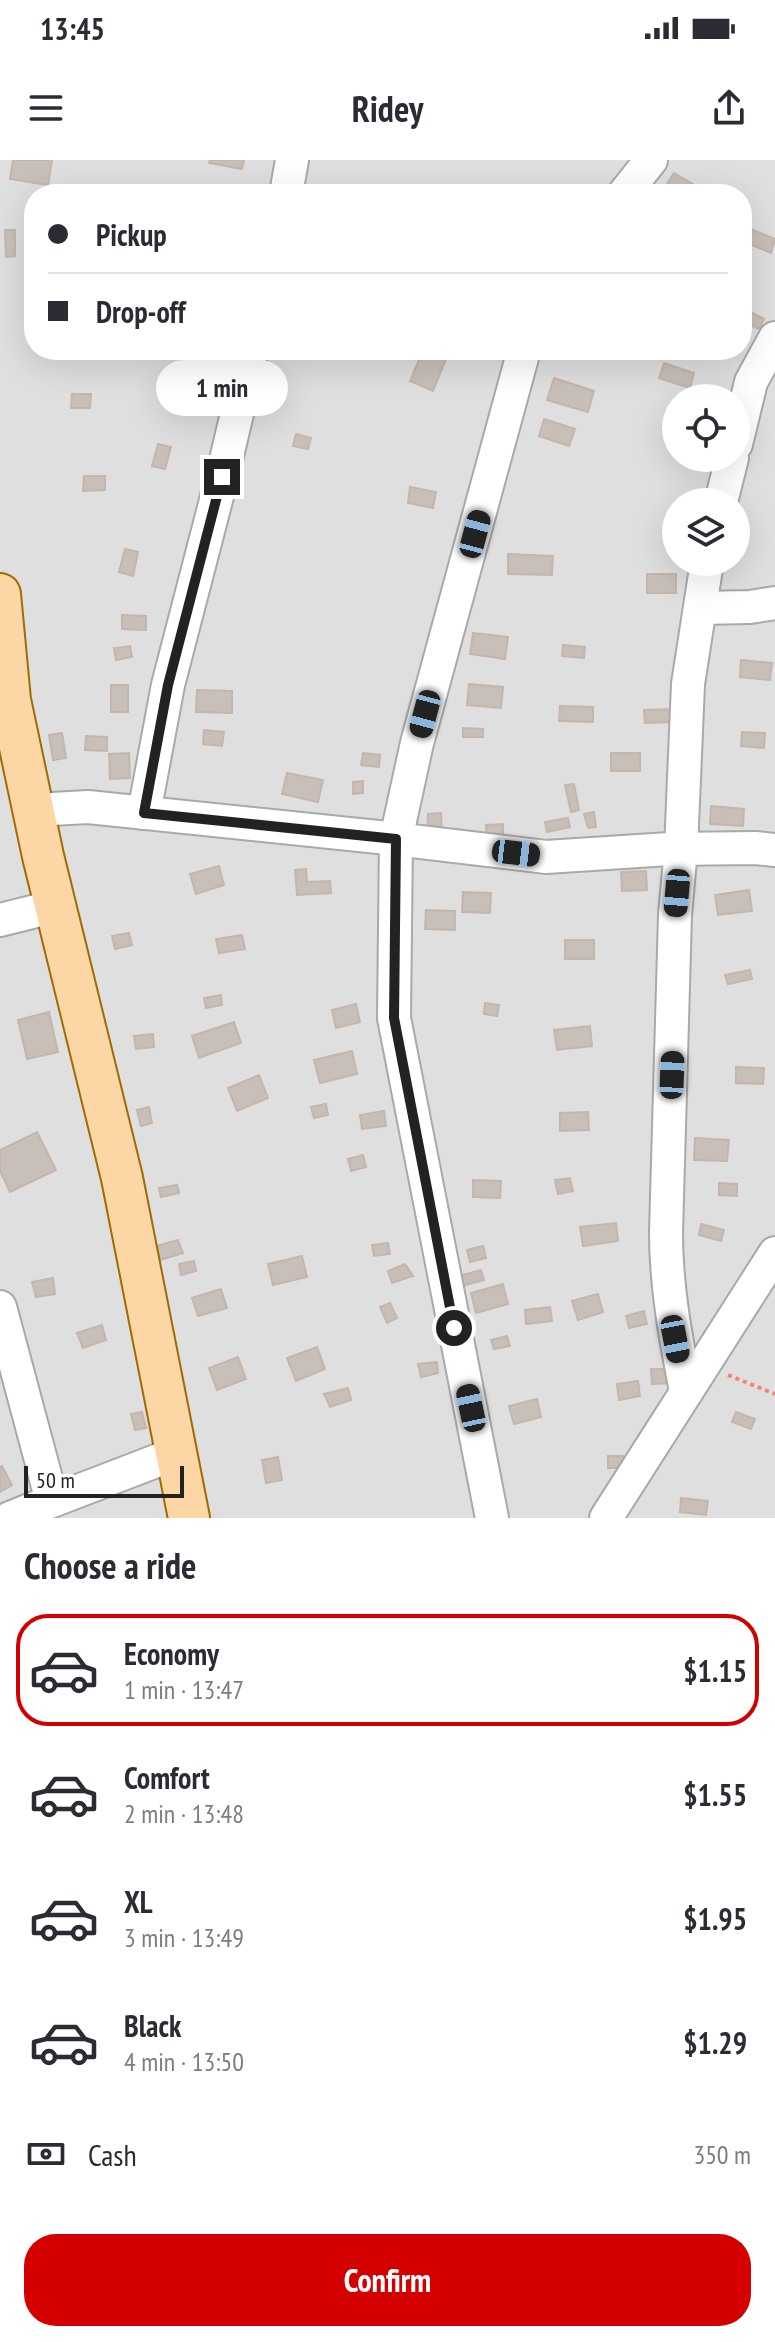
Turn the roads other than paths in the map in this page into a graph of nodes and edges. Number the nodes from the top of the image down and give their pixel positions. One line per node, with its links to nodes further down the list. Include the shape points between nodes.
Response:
1 (292, 160): 3 (street)
2 (651, 160): 4 (street)
3 (288, 184)
4 (632, 184)
5 (775, 338): 8 (street)
6 (249, 360): 14 (street, via 168,685)
7 (521, 360): 15 (street)
8 (750, 386)
9 (705, 576): 12 (street)
10 (0, 594): 13 (main road, via 10,700)
11 (775, 603): 12 (street)
12 (700, 608): 16 (street, via 688,684)
13 (34, 810): 14 (street, via 88,807); 18 (main road)
14 (144, 813): 15 (street)
15 (396, 839): 16 (street, via 546,857); 27 (street, via 394,1018)
16 (681, 849): 17 (street); 22 (street, via 666,1271)
17 (775, 850)
18 (56, 906): 19 (street); 23 (main road, via 122,1178)
19 (0, 920)
20 (775, 1253): 22 (street)
21 (0, 1307): 24 (street)
22 (686, 1392): 28 (street)
23 (177, 1453): 24 (street); 26 (main road)
24 (52, 1501): 25 (street)
25 (10, 1518)
26 (189, 1518)
27 (492, 1518)
28 (606, 1518)

